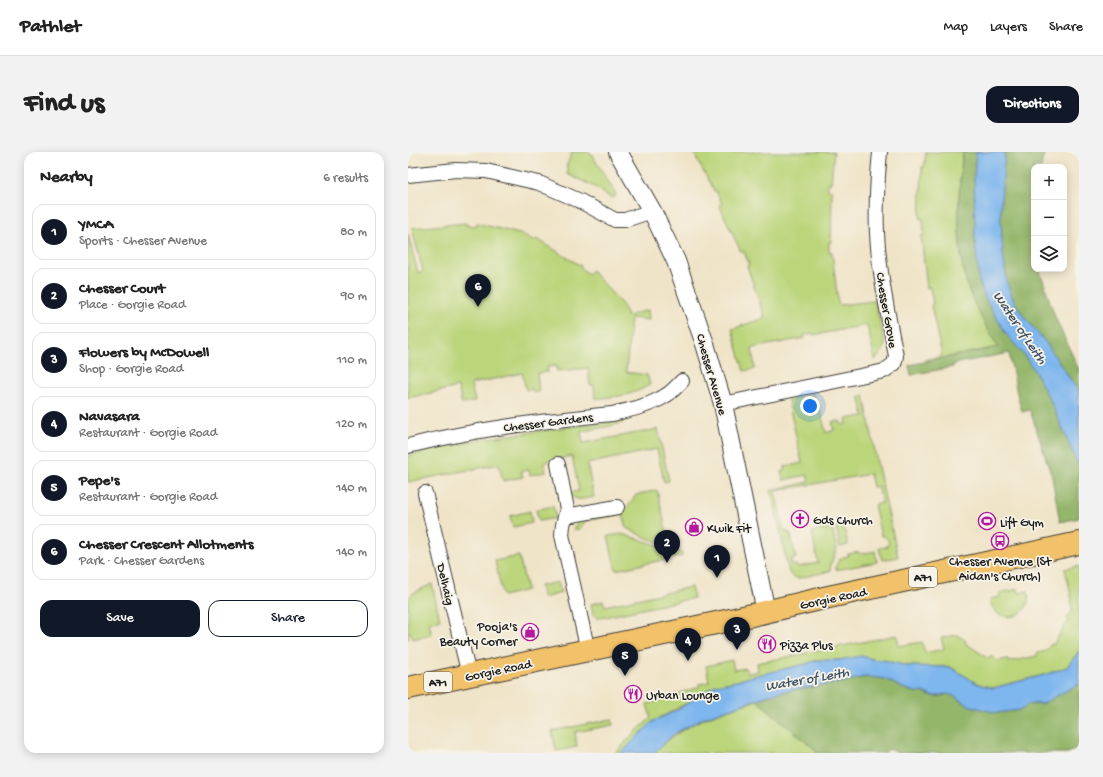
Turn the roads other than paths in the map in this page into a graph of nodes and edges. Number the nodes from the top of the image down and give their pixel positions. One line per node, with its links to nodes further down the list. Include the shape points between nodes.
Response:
1 (618, 152): 4 (street, Chesser Avenue)
2 (880, 152): 6 (street, Chesser Grove, via 878,246 896,356 894,364 884,371)
3 (408, 175): 4 (street, via 456,170 486,171 539,183 615,220 625,220)
4 (652, 211): 6 (street, Chesser Avenue, via 676,261)
5 (682, 382): 7 (street, Chesser Gardens, via 666,396 618,413 520,424)
6 (723, 404): 13 (street, Chesser Avenue)
7 (408, 446)
8 (558, 464): 11 (street, via 567,502)
9 (426, 493): 15 (street, Delhaig)
10 (617, 507): 11 (street)
11 (566, 516): 14 (street, via 562,535)
12 (1079, 543): 13 (main road, Gorgie Road / A71)
13 (766, 612): 14 (main road, Gorgie Road / A71)
14 (588, 651): 15 (main road, Gorgie Road / A71)
15 (468, 675): 16 (main road, Gorgie Road / A71)
16 (408, 688)

